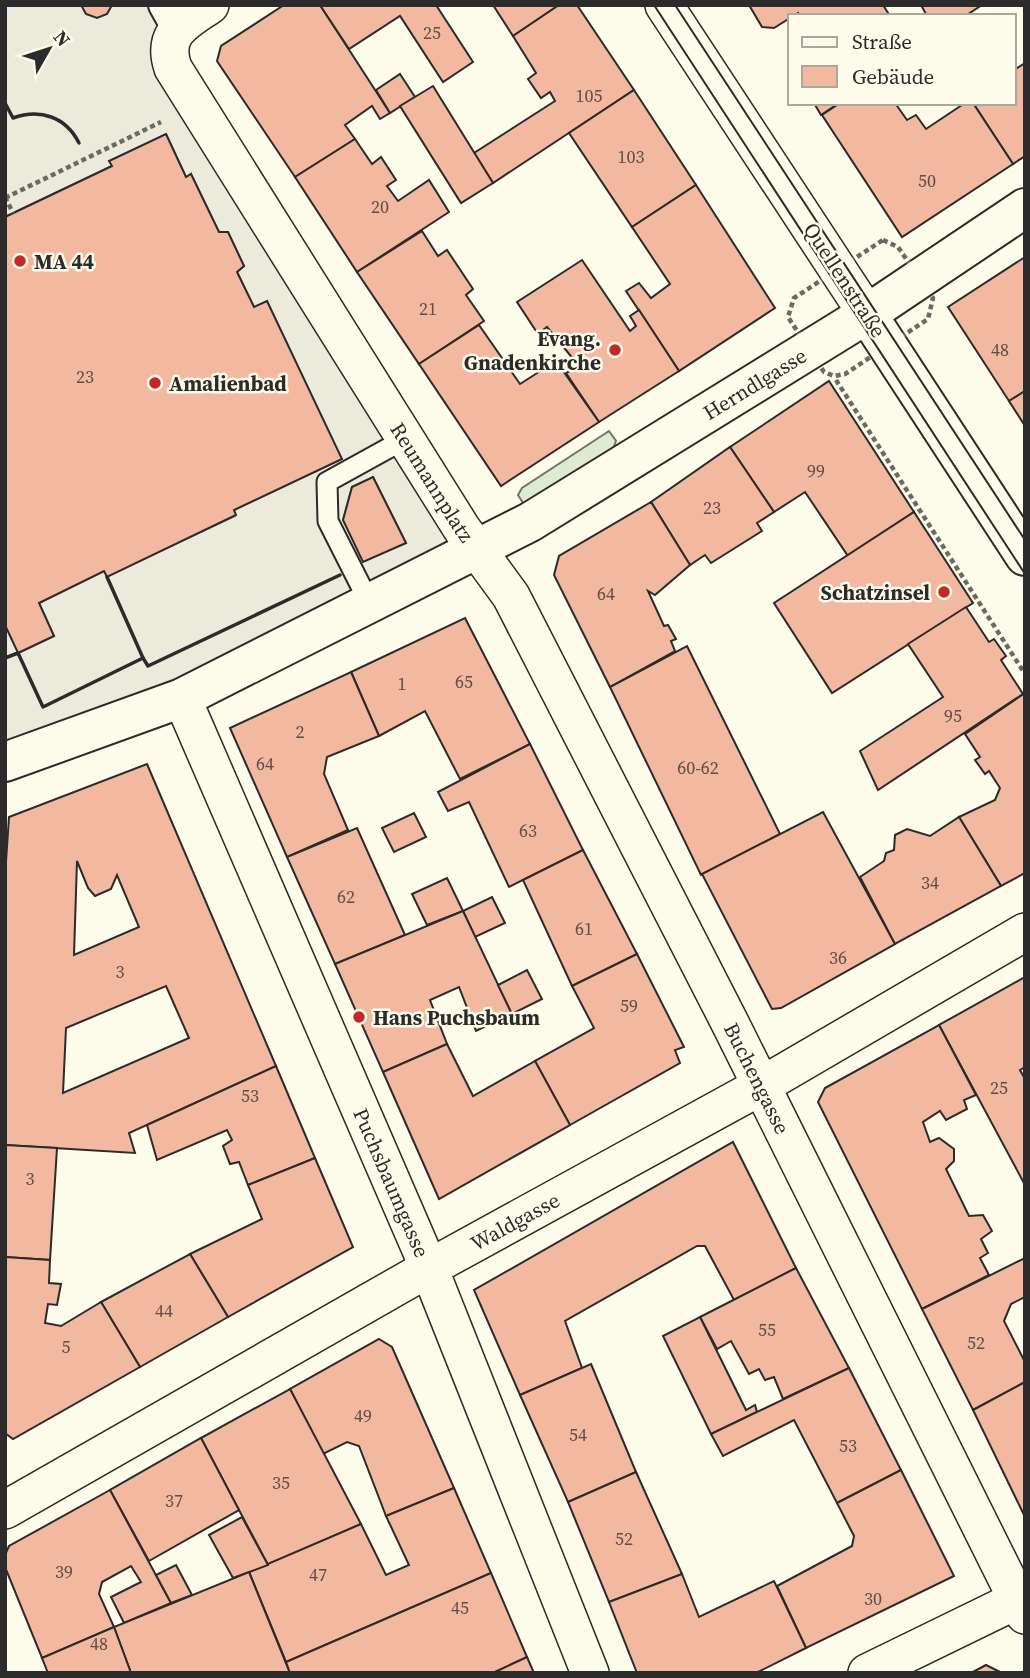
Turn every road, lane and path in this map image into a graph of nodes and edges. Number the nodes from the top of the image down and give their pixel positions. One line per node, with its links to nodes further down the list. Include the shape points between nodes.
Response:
1 (210, 5): 3 (street)
2 (664, 5): 8 (street, Quellenstraße)
3 (170, 17): 4 (street, Reumannplatz, via 168,52)
4 (196, 105): 5 (path); 10 (street, Reumannplatz)
5 (5, 198): 7 (path)
6 (1025, 208): 8 (main road, Herndlgasse)
7 (13, 213)
8 (867, 314): 11 (main road, Herndlgasse, via 530,523); 12 (main road, Quellenstraße)
9 (834, 376): 14 (path)
10 (405, 439): 11 (street, Reumannplatz); 13 (lane, via 327,482 328,521)
11 (477, 550): 13 (main road, Reumannplatz); 18 (street, Buchengasse, via 511,596)
12 (1025, 556)
13 (370, 604): 15 (main road, Reumannplatz)
14 (1025, 674)
15 (182, 698): 16 (main road, Reumannplatz); 19 (street, Puchsbaumgasse)
16 (5, 762)
17 (1025, 932): 18 (street, Waldgasse)
18 (761, 1086): 19 (street, Waldgasse); 21 (street, Buchengasse)
19 (429, 1268): 20 (street, Waldgasse); 22 (street, Puchsbaumgasse)
20 (5, 1510)
21 (1022, 1603): 23 (street)
22 (590, 1673)
23 (867, 1673)

